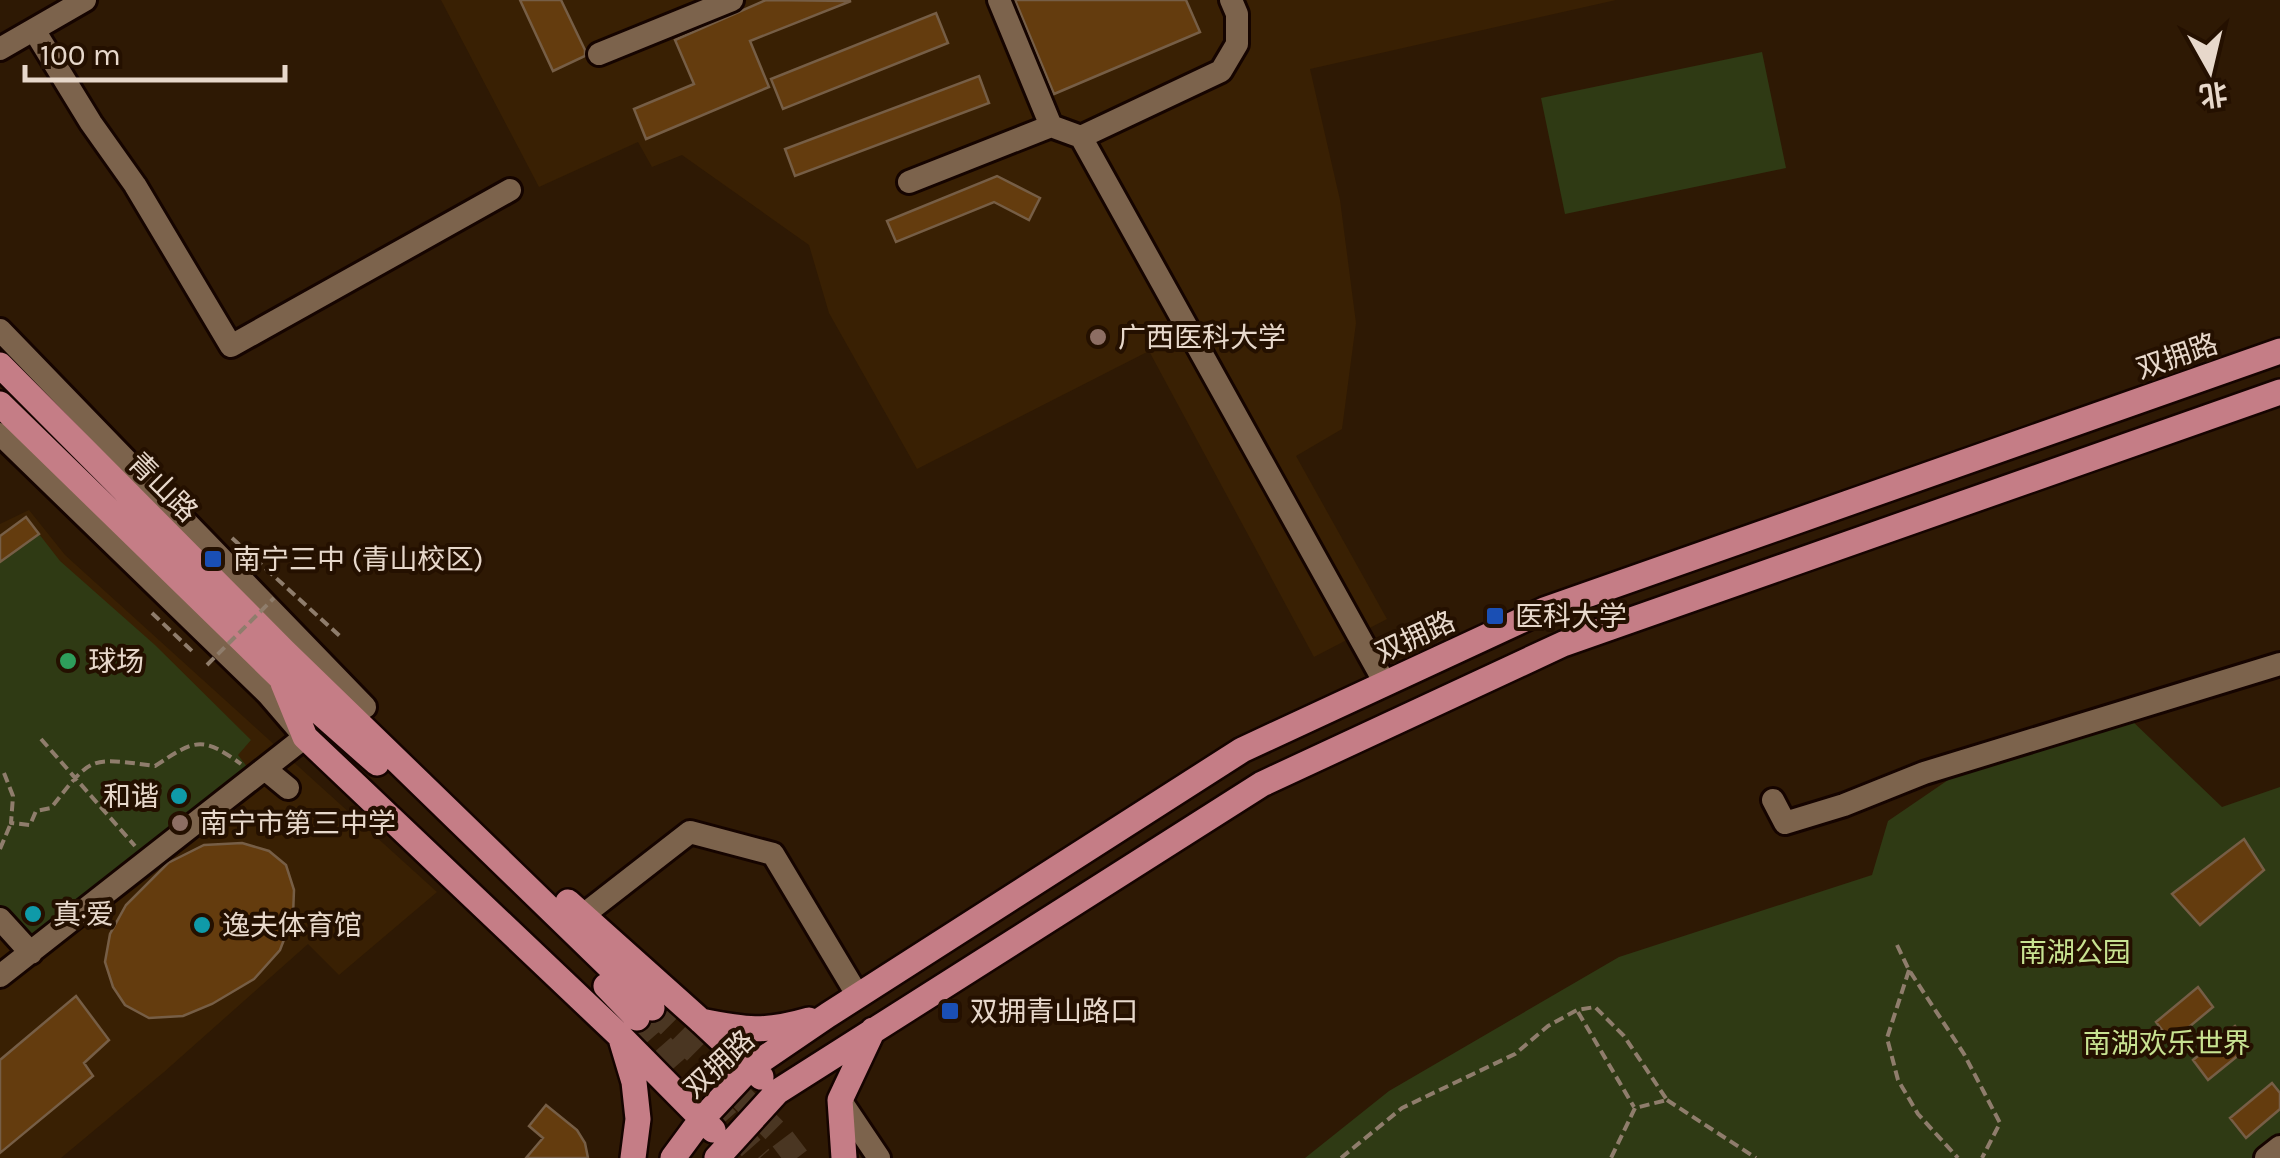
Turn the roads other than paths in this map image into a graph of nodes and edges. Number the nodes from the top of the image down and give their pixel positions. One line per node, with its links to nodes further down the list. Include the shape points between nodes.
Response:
1 (86, 0): 5 (street)
2 (732, 0): 7 (street)
3 (998, 0): 8 (street)
4 (1231, 0): 9 (street, via 1237,44 1221,72)
5 (34, 30): 6 (street); 11 (street, via 231,346)
6 (0, 49)
7 (599, 54)
8 (1050, 126): 9 (street); 10 (street)
9 (1080, 137): 21 (street)
10 (908, 182)
11 (510, 190)
12 (0, 330): 22 (street)
13 (2280, 351): 21 (main road, 双拥路, via 1544,610)
14 (0, 365): 18 (main road, 青山路)
15 (2280, 392): 35 (main road, via 1563,644 1262,784)
16 (0, 404): 20 (main road, 青山路)
17 (0, 434): 23 (street)
18 (284, 651): 22 (main road); 34 (main road)
19 (2280, 664): 26 (street, via 1924,773 1785,823)
20 (282, 679): 23 (main road); 34 (main road, 青山路, via 527,903)
21 (1386, 683): 31 (main road, 双拥路, via 1242,750)
22 (365, 708): 27 (main road)
23 (305, 737): 24 (street); 34 (main road)
24 (261, 772): 25 (street); 29 (street)
25 (288, 788)
26 (1773, 800)
27 (582, 916): 31 (street, via 690,832 774,854); 33 (main road)
28 (0, 919): 29 (street)
29 (31, 954): 30 (street)
30 (0, 976)
31 (858, 996): 32 (main road, 双拥路)
32 (828, 1015): 33 (main road, via 757,1031); 36 (main road, 双拥路)
33 (701, 1020): 36 (main road)
34 (637, 1021): 39 (main road); 42 (main road)
35 (873, 1029): 37 (main road); 38 (main road)
36 (750, 1068): 37 (main road); 39 (main road, 双拥路)
37 (777, 1092): 41 (main road)
38 (840, 1100): 44 (main road); 45 (street)
39 (701, 1120): 41 (main road); 43 (main road, 双拥路)
40 (2280, 1147): 46 (street)
41 (722, 1151)
42 (633, 1158)
43 (673, 1158)
44 (844, 1158)
45 (878, 1158)
46 (2266, 1158)

